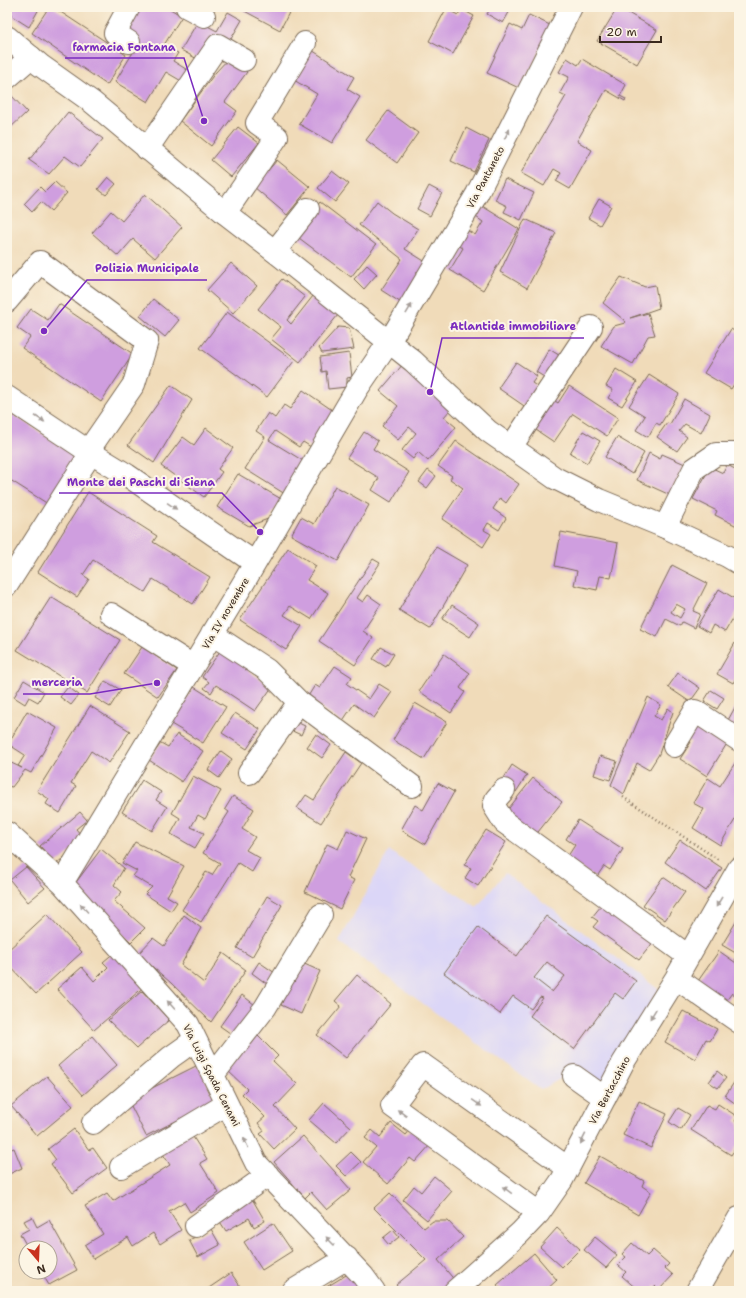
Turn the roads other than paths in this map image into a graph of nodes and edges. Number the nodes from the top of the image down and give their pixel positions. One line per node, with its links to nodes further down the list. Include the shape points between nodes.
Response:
1 (129, 7): 4 (street, via 115,32)
2 (571, 7): 15 (street, Via Pantaneto, one-way to 2, via 477,194)
3 (7, 37): 6 (street)
4 (129, 42)
5 (304, 43): 11 (street, via 257,123 277,137)
6 (31, 57): 8 (street); 9 (street, via 92,102)
7 (244, 60): 9 (street, via 218,45)
8 (7, 78)
9 (147, 149): 11 (street)
10 (308, 210): 12 (street)
11 (225, 213): 12 (street)
12 (275, 251): 15 (street)
13 (7, 301): 18 (street, via 40,262 147,340 134,384)
14 (591, 327): 17 (street)
15 (389, 342): 17 (street, via 424,370 488,430); 21 (street, Via IV novembre, via 357,389)
16 (7, 397): 18 (street, one-way to 18)
17 (511, 447): 20 (street, via 555,478 598,500)
18 (90, 452): 21 (street, one-way to 21); 23 (street)
19 (739, 455): 20 (street, via 716,454 694,469)
20 (664, 527): 22 (street)
21 (255, 563): 25 (street, Via IV novembre)
22 (739, 563)
23 (7, 585)
24 (111, 614): 26 (street)
25 (212, 634): 26 (street, Via IV novembre); 27 (street, via 268,670)
26 (193, 666): 35 (street, Via IV novembre)
27 (299, 702): 30 (street); 31 (street)
28 (739, 740): 29 (street, via 695,710)
29 (674, 746)
30 (249, 773)
31 (412, 786)
32 (504, 790): 37 (street, via 496,798 494,806 504,822)
33 (7, 833): 35 (street, Via Luigi Spada Cenami)
34 (738, 870): 37 (street, Via Bertacchino, one-way to 37)
35 (62, 883): 40 (street, Via Luigi Spada Cenami, one-way to 35, via 188,1024)
36 (321, 915): 41 (street, via 265,1008)
37 (688, 956): 38 (street, Via Bertacchino)
38 (676, 978): 39 (street); 43 (street, Via Bertacchino, one-way to 43, via 623,1063)
39 (739, 1022)
40 (196, 1040): 41 (street, Via Luigi Spada Cenami); 45 (street, via 171,1057)
41 (213, 1075): 44 (street, Via Luigi Spada Cenami)
42 (574, 1076): 43 (street)
43 (605, 1098): 47 (street, Via Bertacchino, one-way to 47)
44 (227, 1104): 46 (street); 48 (street, Via Luigi Spada Cenami, one-way to 44, via 256,1163)
45 (93, 1123)
46 (121, 1166)
47 (568, 1168): 49 (street, Via Bertacchino); 49 (street, one-way to 47, via 392,1106 423,1065)
48 (268, 1175): 51 (street); 52 (street, Via Luigi Spada Cenami, one-way to 48)
49 (539, 1213): 55 (street, Via Bertacchino)
50 (739, 1218): 56 (street)
51 (196, 1226)
52 (347, 1258): 53 (street); 54 (street, Via Luigi Spada Cenami)
53 (293, 1291)
54 (374, 1291)
55 (455, 1291)
56 (697, 1291)

